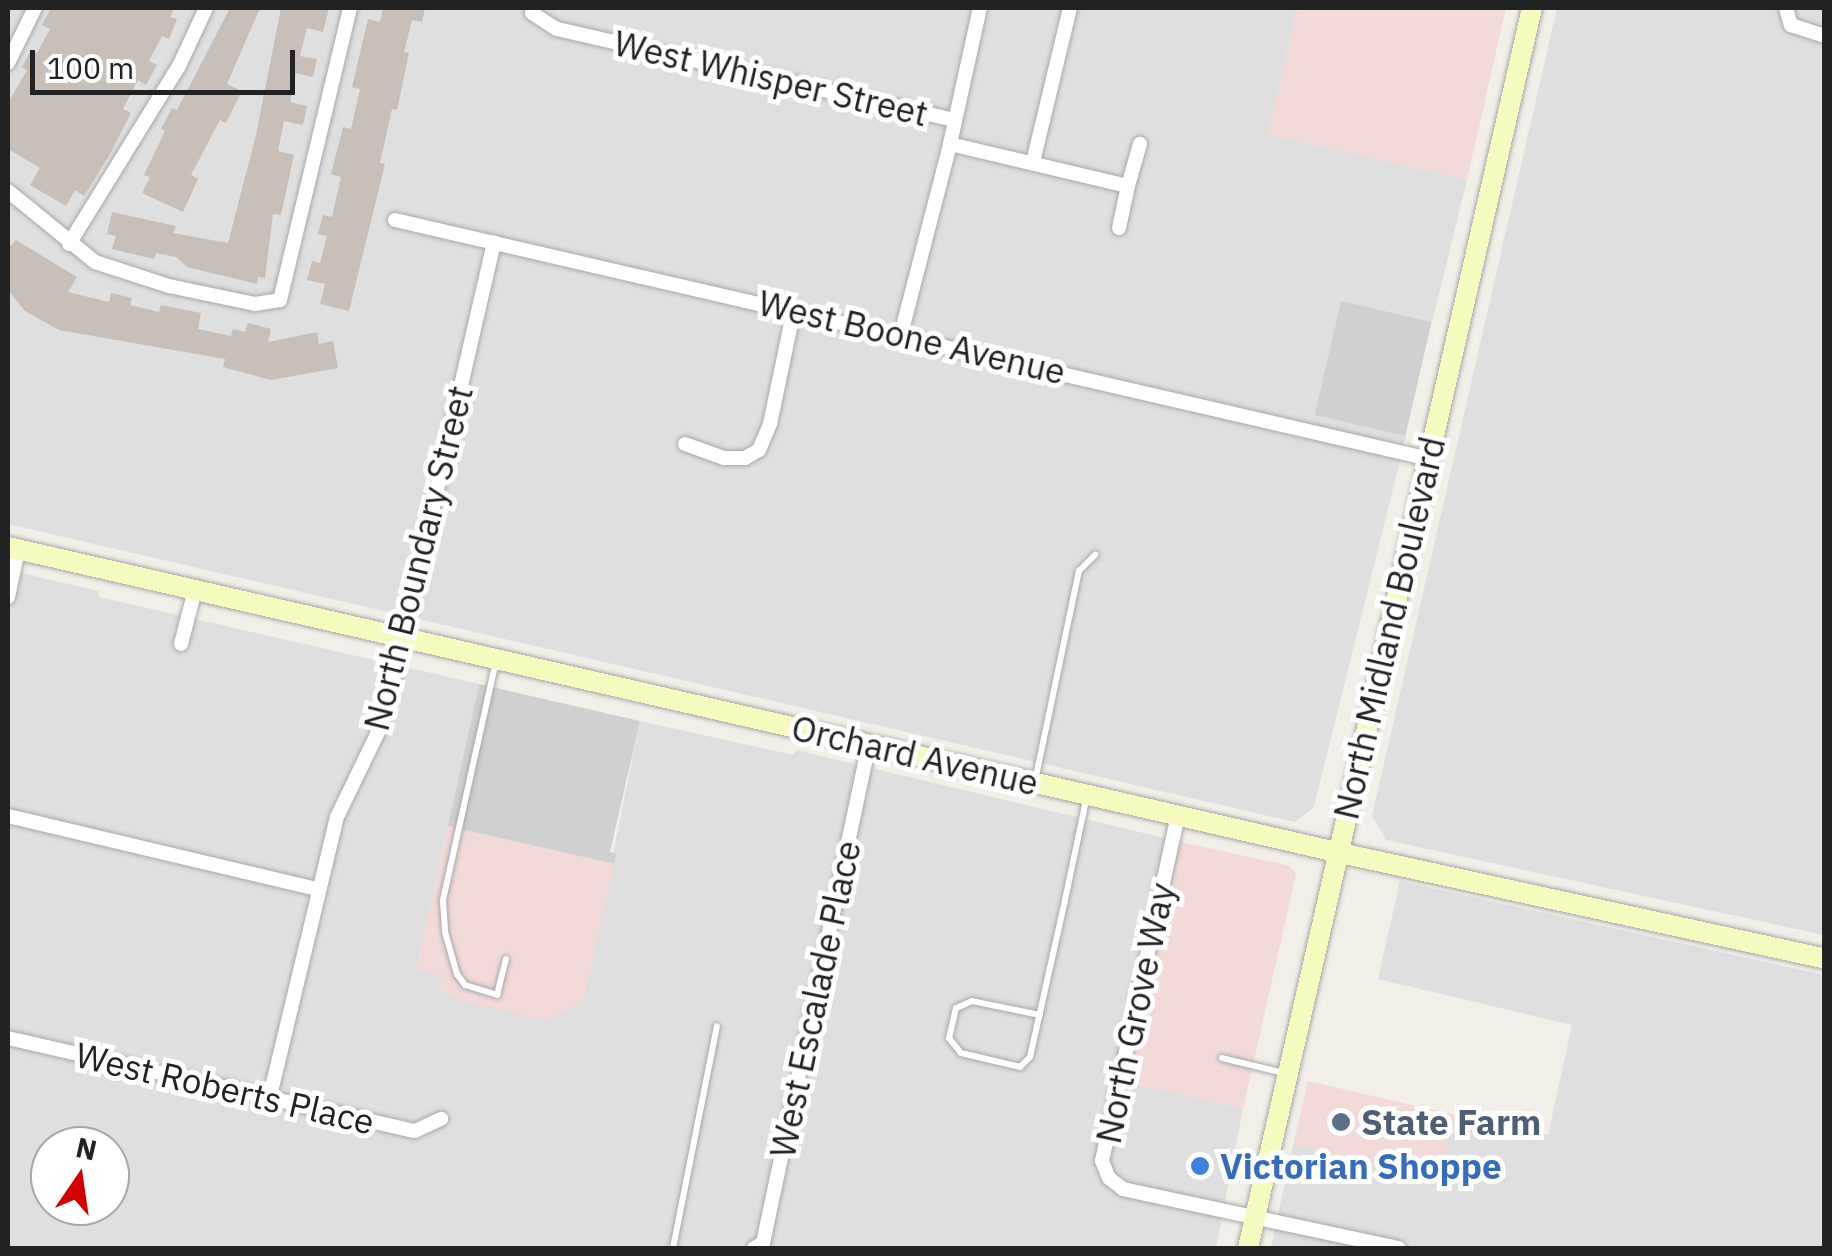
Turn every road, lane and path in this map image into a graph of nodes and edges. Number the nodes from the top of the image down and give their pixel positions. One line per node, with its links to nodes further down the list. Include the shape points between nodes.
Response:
1 (35, 8): 10 (street)
2 (206, 8): 20 (street, via 179,66)
3 (350, 8): 20 (street, via 280,300 255,304 138,277 95,262)
4 (980, 8): 11 (street)
5 (1070, 8): 14 (street)
6 (1532, 8): 24 (street, North Midland Boulevard)
7 (1786, 8): 9 (street, via 1790,25)
8 (532, 10): 11 (street, West Whisper Street, via 557,29)
9 (1824, 36)
10 (8, 63)
11 (955, 120): 12 (street)
12 (950, 144): 14 (street); 22 (street)
13 (1140, 144): 15 (street)
14 (1033, 162): 15 (street)
15 (1128, 186): 18 (street)
16 (8, 190): 20 (street)
17 (394, 220): 19 (street, West Boone Avenue)
18 (1120, 228)
19 (494, 242): 21 (street, West Boone Avenue); 29 (street, North Boundary Street)
20 (69, 244)
21 (794, 309): 22 (street, West Boone Avenue); 23 (street, via 760,450 724,458)
22 (901, 334): 24 (street, West Boone Avenue)
23 (685, 444)
24 (1429, 458): 37 (street, North Midland Boulevard)
25 (13, 548): 27 (street, Orchard Avenue); 28 (street)
26 (1094, 555): 33 (lane, via 1079,571)
27 (195, 590): 29 (street, Orchard Avenue); 30 (street)
28 (8, 597)
29 (403, 638): 31 (street, Orchard Avenue); 38 (street, North Boundary Street, via 380,728 337,817)
30 (182, 644)
31 (496, 660): 32 (street, Orchard Avenue); 40 (lane, via 443,901 445,932 466,985 498,994)
32 (869, 744): 33 (street, Orchard Avenue); 50 (street, West Escalade Place, via 762,1244)
33 (1035, 782): 34 (street, Orchard Avenue)
34 (1087, 794): 35 (street, Orchard Avenue); 41 (lane)
35 (1178, 815): 37 (street, Orchard Avenue); 48 (street, North Grove Way, via 1102,1162 1122,1189)
36 (8, 816): 38 (street)
37 (1336, 852): 39 (street, Orchard Avenue); 45 (street, North Midland Boulevard)
38 (317, 889): 46 (street, North Boundary Street)
39 (1824, 958)
40 (506, 960)
41 (1040, 1015): 41 (lane, via 1030,1056 1020,1067 961,1053 949,1038 956,1008 972,1000)
42 (717, 1026): 49 (lane)
43 (8, 1038): 46 (street, West Roberts Place)
44 (1222, 1058): 45 (lane)
45 (1287, 1073): 48 (street, North Midland Boulevard)
46 (269, 1100): 47 (street, West Roberts Place, via 415,1132)
47 (442, 1119)
48 (1255, 1217): 51 (street, North Midland Boulevard); 52 (street, North Grove Way)
49 (673, 1248)
50 (754, 1248)
51 (1248, 1248)
52 (1400, 1248)

